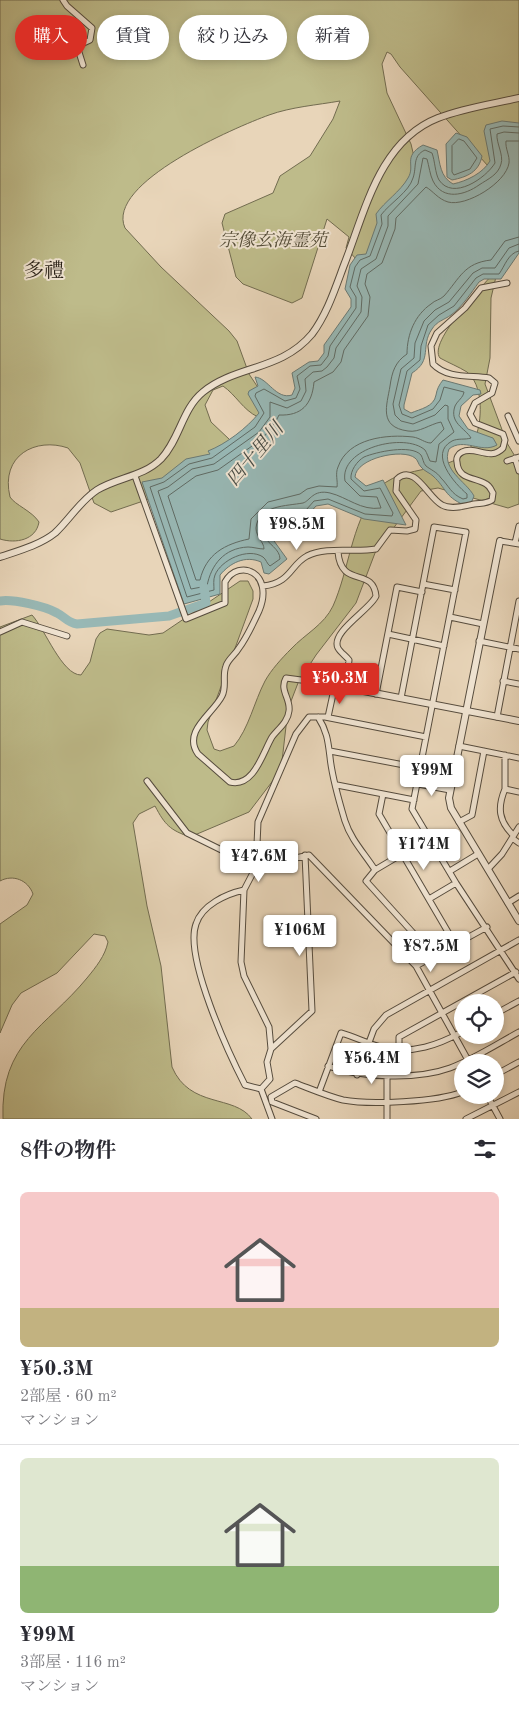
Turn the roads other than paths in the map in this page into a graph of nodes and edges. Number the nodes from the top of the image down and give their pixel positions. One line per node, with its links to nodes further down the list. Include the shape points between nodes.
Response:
1 (63, 0): 2 (street, via 92,28 90,40 76,46)
2 (83, 65)
3 (519, 98): 10 (street, via 450,113 422,125 406,137 385,164 325,312 314,331 284,357 224,379 203,392 189,408 168,451)
4 (507, 283): 14 (street, via 481,288 465,308 437,333 431,350 433,364 439,369 467,377 489,378 494,383 492,393 475,403 470,414 475,423 503,434 503,448 492,454 464,451 457,459 462,474 488,485 493,494 492,500 483,504 447,507 433,498 416,479 402,475 397,479 396,491 416,520 415,529 390,530 376,549)
5 (508, 416): 6 (street)
6 (519, 441)
7 (517, 458): 8 (street); 9 (street)
8 (506, 461)
9 (519, 471)
10 (135, 476): 15 (street, via 107,485 89,496 62,526 44,540); 17 (street, via 186,618 226,603 225,582 234,574 245,570 255,573)
11 (519, 526): 13 (street)
12 (500, 541): 13 (street); 22 (street)
13 (517, 543)
14 (338, 552): 17 (street, via 305,557 280,581); 17 (street, via 346,574 368,580 376,596 370,606 351,621 338,641 338,649 349,660 348,669 316,682 286,678 283,687 289,706 288,717 257,768 235,783 202,758 195,750 194,737 200,723 223,695 225,668 259,612 264,596)
15 (0, 557)
16 (423, 584): 18 (street); 18 (street, via 434,526 466,532); 19 (street)
17 (263, 586)
18 (455, 590): 21 (street)
19 (422, 592): 24 (street, via 397,587); 26 (street)
20 (519, 601): 29 (street)
21 (450, 617): 22 (street); 28 (street)
22 (483, 624): 27 (street)
23 (0, 632): 25 (street, via 22,622)
24 (388, 634): 26 (street); 34 (street)
25 (67, 636)
26 (412, 639): 28 (street); 35 (street)
27 (479, 641): 29 (street); 37 (street)
28 (444, 646): 36 (street)
29 (510, 647): 30 (street); 31 (street)
30 (519, 649)
31 (504, 681): 32 (street); 40 (street)
32 (519, 684)
33 (348, 688): 34 (street); 39 (street, via 333,694)
34 (376, 694): 35 (street)
35 (401, 698): 36 (street)
36 (433, 704): 37 (street); 42 (street)
37 (465, 710): 40 (street); 43 (street)
38 (318, 717): 39 (street); 44 (street, via 327,732); 64 (street, via 309,717 298,730 258,822)
39 (328, 717): 42 (street)
40 (497, 717): 41 (street)
41 (519, 721)
42 (426, 736): 48 (street)
43 (459, 746): 45 (street); 53 (street)
44 (330, 751): 48 (street); 51 (street)
45 (484, 751): 46 (street); 57 (street, via 472,815)
46 (505, 755): 47 (street); 52 (street)
47 (519, 758)
48 (420, 768): 50 (street)
49 (147, 781): 64 (street, via 187,833)
50 (418, 784): 53 (street); 56 (street)
51 (337, 785): 55 (street); 66 (street, via 355,844)
52 (506, 789): 54 (street); 59 (street, via 500,804 501,819)
53 (450, 790): 57 (street, via 449,803)
54 (519, 792)
55 (383, 794): 56 (street); 61 (street, via 379,814)
56 (414, 800): 67 (street, via 412,809)
57 (459, 822): 62 (street)
58 (519, 827): 59 (street)
59 (512, 837): 60 (street); 65 (street)
60 (519, 843)
61 (402, 854): 66 (street); 71 (street)
62 (478, 854): 65 (street); 67 (street)
63 (305, 855): 64 (street); 79 (street, via 309,855); 90 (street, via 312,1011)
64 (256, 867): 69 (street)
65 (488, 869): 72 (street)
66 (374, 870): 78 (street, via 366,880)
67 (450, 871): 68 (street)
68 (456, 883): 71 (street); 74 (street)
69 (244, 890): 90 (street, via 244,976 269,1027); 99 (street, via 227,895 200,915 196,924 195,948 206,993 233,1061 245,1086)
70 (519, 896): 72 (street)
71 (429, 899): 76 (street)
72 (508, 903): 73 (street)
73 (519, 921)
74 (487, 927): 76 (street); 77 (street)
75 (519, 940): 77 (street)
76 (455, 944): 78 (street)
77 (502, 950): 80 (street); 82 (street)
78 (434, 956): 79 (street)
79 (416, 966): 82 (street)
80 (516, 972): 81 (street); 85 (street)
81 (519, 978)
82 (429, 990): 85 (street); 89 (street, via 386,1015)
83 (519, 1001): 84 (street)
84 (504, 1009)
85 (442, 1013): 87 (street); 91 (street, via 399,1037)
86 (519, 1032): 92 (street)
87 (454, 1034)
88 (454, 1036): 91 (street, via 429,1048)
89 (368, 1042): 91 (street); 94 (street, via 341,1033); 97 (street)
90 (271, 1049): 99 (street, via 267,1062 270,1080)
91 (399, 1049)
92 (480, 1054)
93 (519, 1062): 96 (street)
94 (328, 1066): 97 (street); 100 (street)
95 (454, 1066): 98 (street, via 433,1073)
96 (504, 1070)
97 (357, 1075): 98 (street)
98 (387, 1075): 103 (street)
99 (260, 1090): 106 (street)
100 (319, 1092): 103 (street, via 346,1100); 105 (street, via 296,1083 271,1097 272,1102)
101 (519, 1092): 104 (street)
102 (454, 1094): 103 (street, via 428,1100)
103 (387, 1101): 108 (street)
104 (493, 1106): 109 (street); 110 (street)
105 (307, 1117): 107 (street)
106 (272, 1119)
107 (316, 1119)
108 (387, 1119)
109 (466, 1119)
110 (500, 1119)

